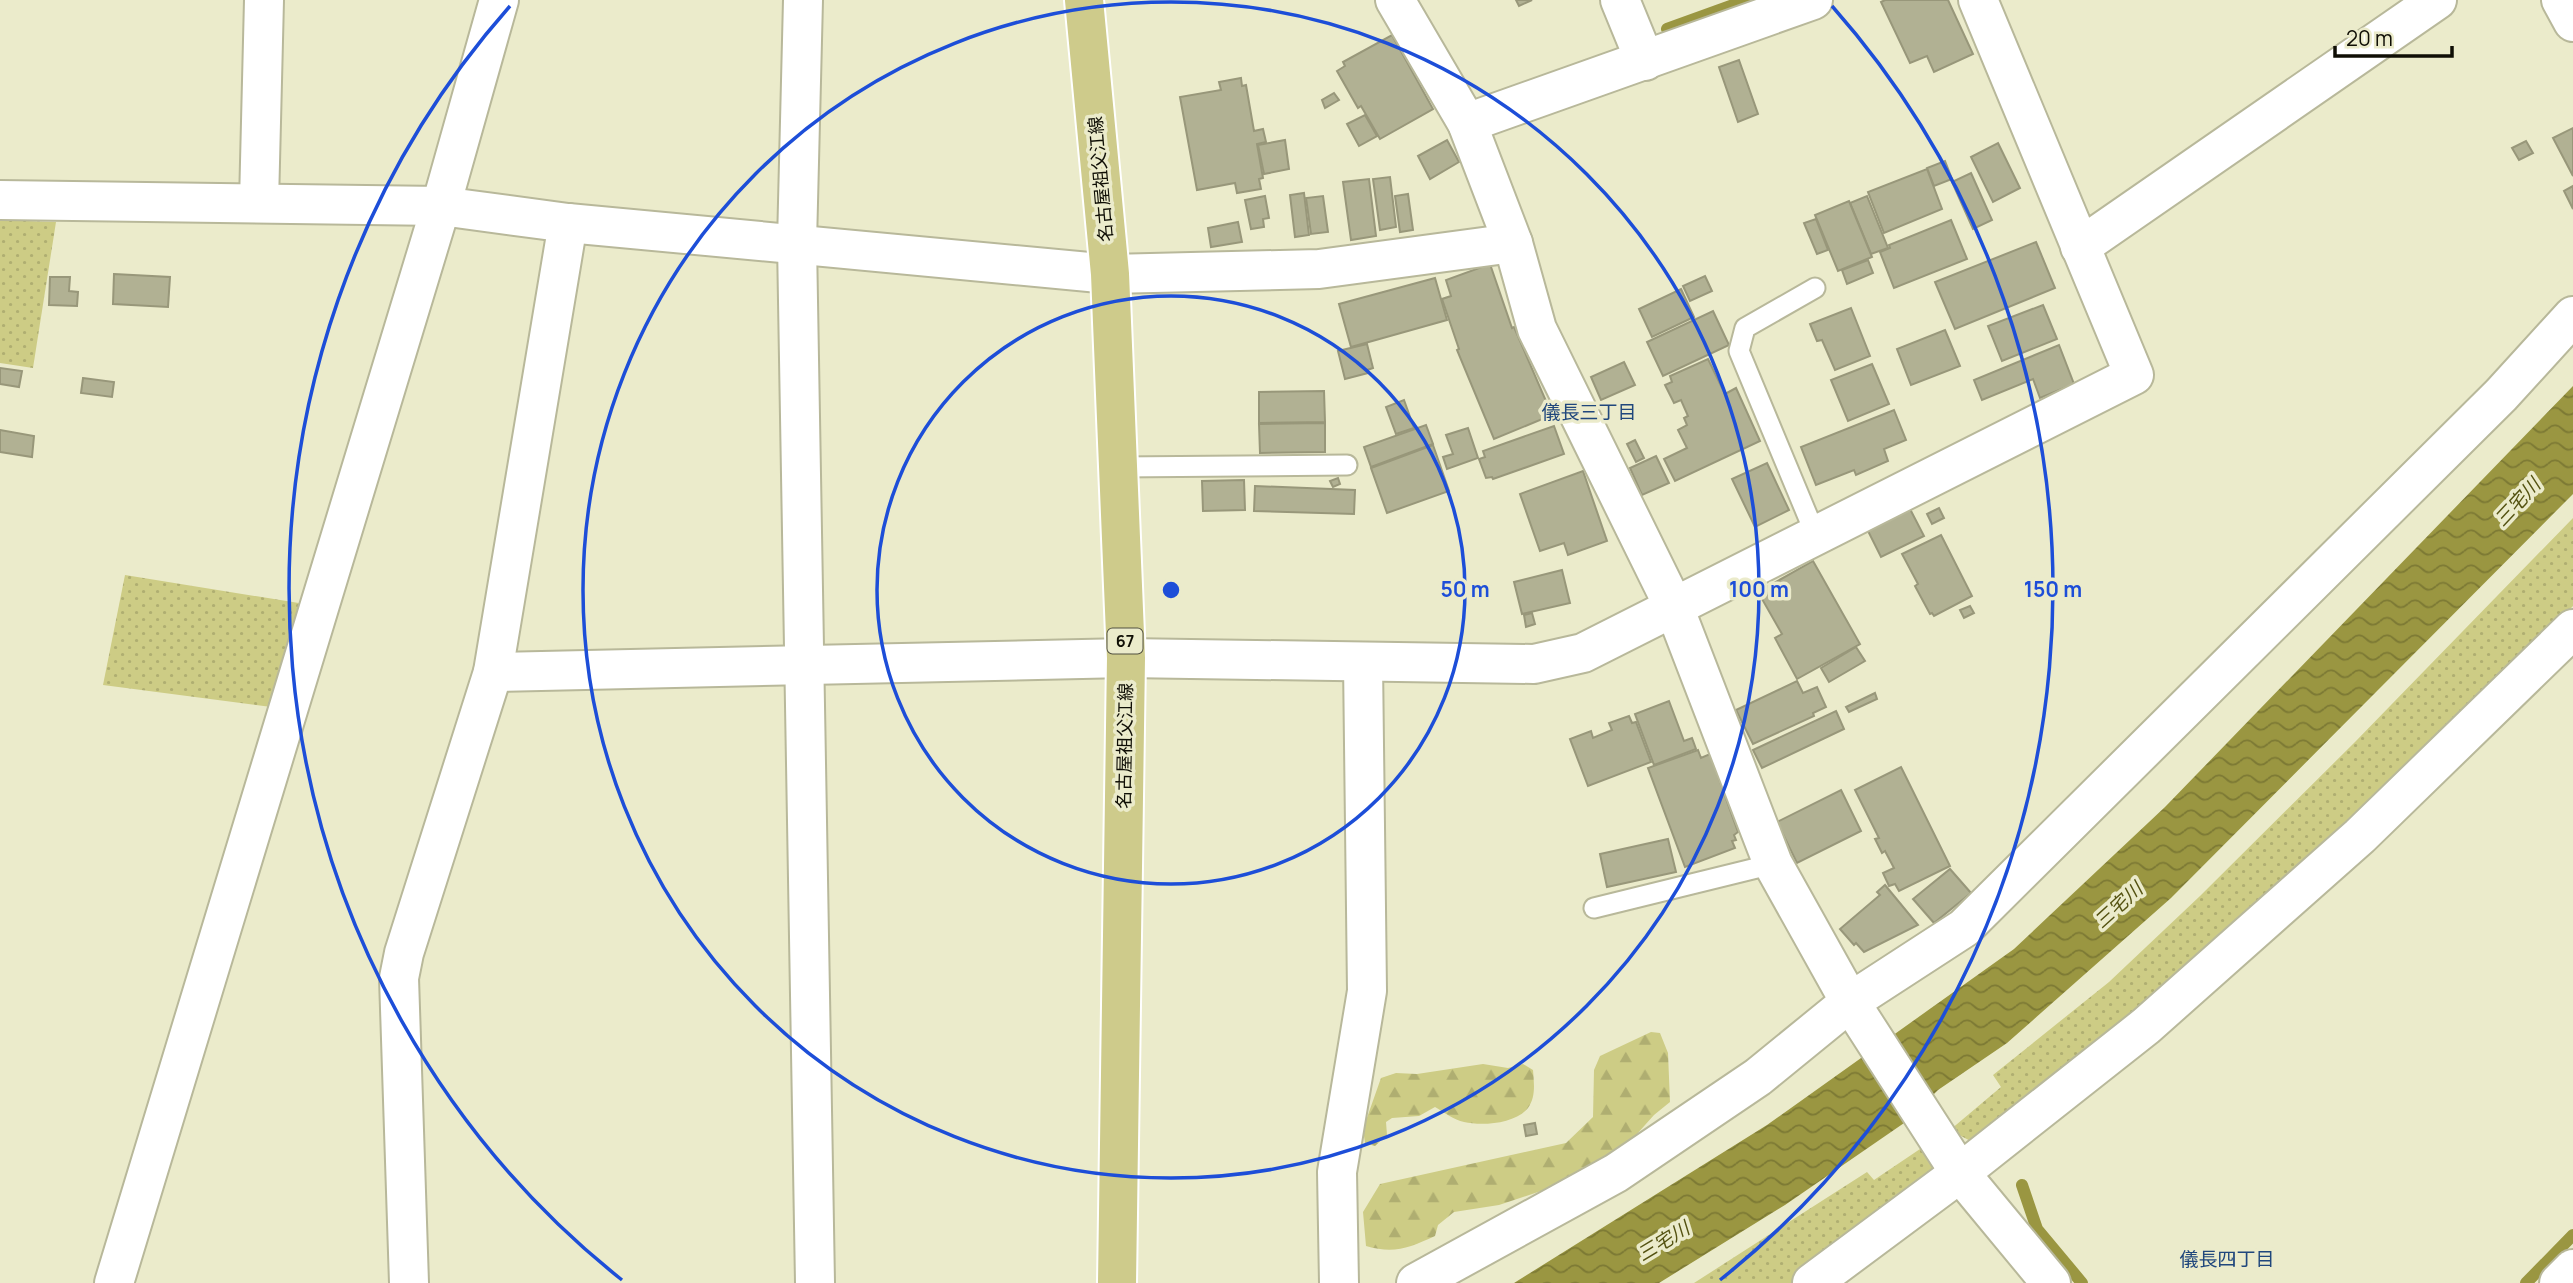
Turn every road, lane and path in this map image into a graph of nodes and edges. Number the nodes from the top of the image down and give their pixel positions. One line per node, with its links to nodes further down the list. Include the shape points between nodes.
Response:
1 (264, 0): 15 (street)
2 (499, 0): 16 (street)
3 (803, 0): 18 (street)
4 (1084, 0): 21 (main road, 名古屋祖父江線 / 67)
5 (1395, 0): 13 (street)
6 (1620, 0): 12 (street)
7 (1813, 0): 12 (street)
8 (1978, 0): 20 (street)
9 (2437, 0): 20 (street)
10 (2561, 0): 11 (street)
11 (2573, 22)
12 (1645, 61): 13 (street)
13 (1467, 123): 19 (street)
14 (0, 200): 15 (street)
15 (259, 203): 16 (street)
16 (441, 206): 17 (street); 38 (street)
17 (568, 223): 18 (street); 32 (street)
18 (797, 243): 21 (street); 31 (street)
19 (1513, 243): 21 (street, via 1319,269); 27 (street, via 1537,329)
20 (2080, 247): 26 (street, via 2134,375)
21 (1110, 274): 25 (main road, 名古屋祖父江線 / 67)
22 (1815, 288): 26 (lane, via 1745,327 1739,352)
23 (2573, 316): 35 (street, via 2501,395 1964,928)
24 (1347, 465): 25 (lane)
25 (1118, 467): 29 (main road, 名古屋祖父江線 / 67)
26 (1816, 536): 27 (street)
27 (1674, 607): 30 (street, via 1583,653 1534,664); 33 (street)
28 (2573, 629): 36 (street, via 2360,836 2187,990)
29 (1126, 658): 30 (street); 31 (street); 41 (main road, 名古屋祖父江線 / 67)
30 (1363, 662): 42 (street, via 1367,991 1337,1172)
31 (803, 666): 32 (street); 40 (street)
32 (493, 672): 39 (street, via 399,978)
33 (1773, 864): 34 (lane); 35 (street)
34 (1594, 908)
35 (1854, 1008): 36 (street); 43 (street, via 1616,1173)
36 (1960, 1173): 44 (street); 45 (street)
37 (2573, 1269): 46 (street)
38 (114, 1283)
39 (409, 1283)
40 (816, 1283)
41 (1117, 1283)
42 (1339, 1283)
43 (1416, 1283)
44 (1812, 1283)
45 (2052, 1283)
46 (2560, 1283)

